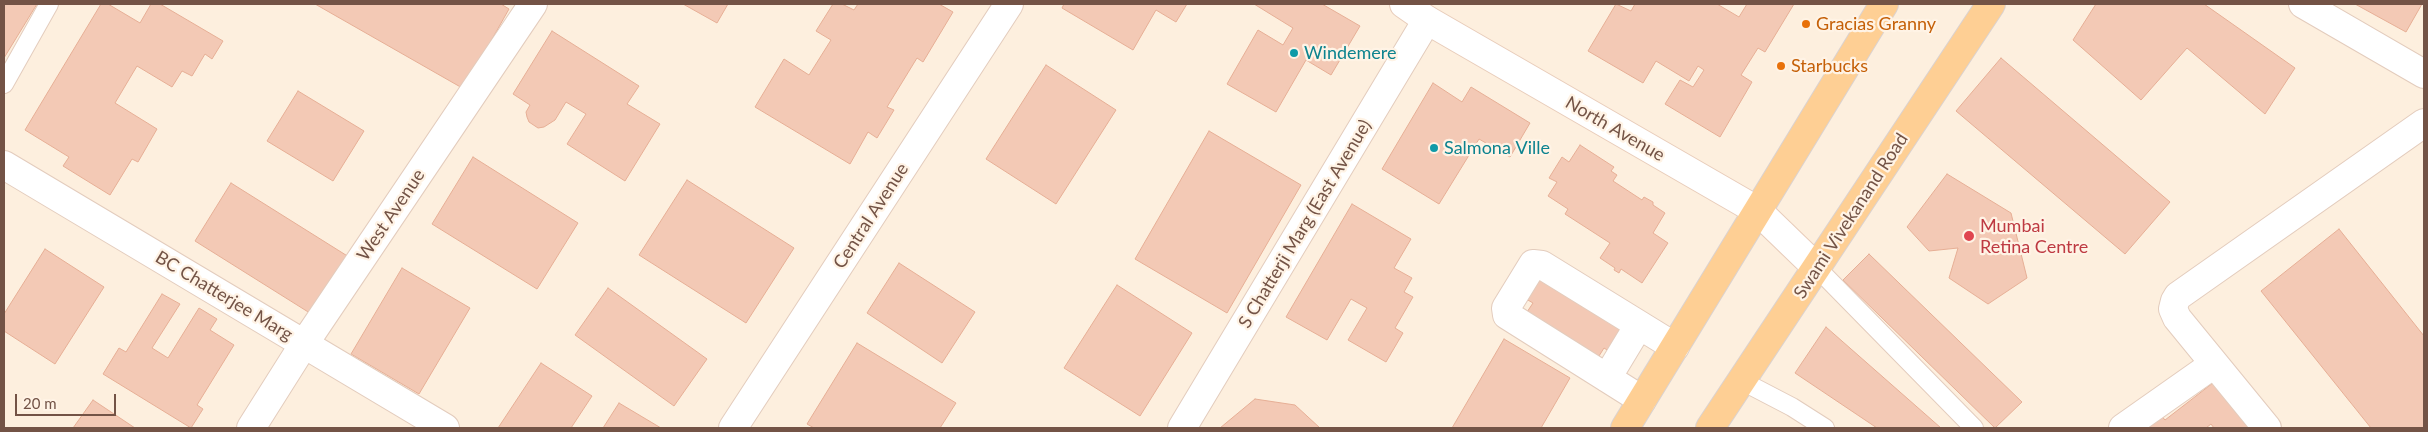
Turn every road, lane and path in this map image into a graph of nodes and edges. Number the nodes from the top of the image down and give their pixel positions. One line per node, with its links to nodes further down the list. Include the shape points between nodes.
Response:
1 (49, 4): 10 (lane)
2 (533, 4): 16 (street, West Avenue)
3 (1010, 4): 24 (street, Central Avenue)
4 (1404, 4): 8 (street, North Avenue)
5 (1884, 4): 13 (main road)
6 (1992, 4): 14 (main road, Swami Vivekanand Road)
7 (2303, 4): 9 (street)
8 (1427, 20): 13 (street, North Avenue); 25 (street, S Chatterji Marg (East Avenue))
9 (2424, 74)
10 (4, 84)
11 (2424, 123): 18 (street, via 2178,296 2173,309 2177,318)
12 (4, 165): 16 (street, BC Chatterjee Marg)
13 (1758, 212): 14 (street, North Avenue); 17 (main road)
14 (1817, 268): 20 (main road, Swami Vivekanand Road); 29 (lane)
15 (1640, 325): 17 (street); 19 (street); 19 (street, via 1542,265 1533,264 1506,308 1507,316)
16 (304, 344): 22 (street, West Avenue); 23 (street, BC Chatterjee Marg)
17 (1675, 347): 21 (main road)
18 (2214, 364): 30 (street); 31 (street)
19 (1607, 378): 21 (street)
20 (1742, 381): 27 (main road, Swami Vivekanand Road); 28 (lane)
21 (1642, 400): 26 (main road)
22 (251, 428)
23 (445, 428)
24 (733, 428)
25 (1182, 428)
26 (1625, 428)
27 (1710, 428)
28 (1825, 428)
29 (1974, 428)
30 (2123, 428)
31 (2267, 428)

